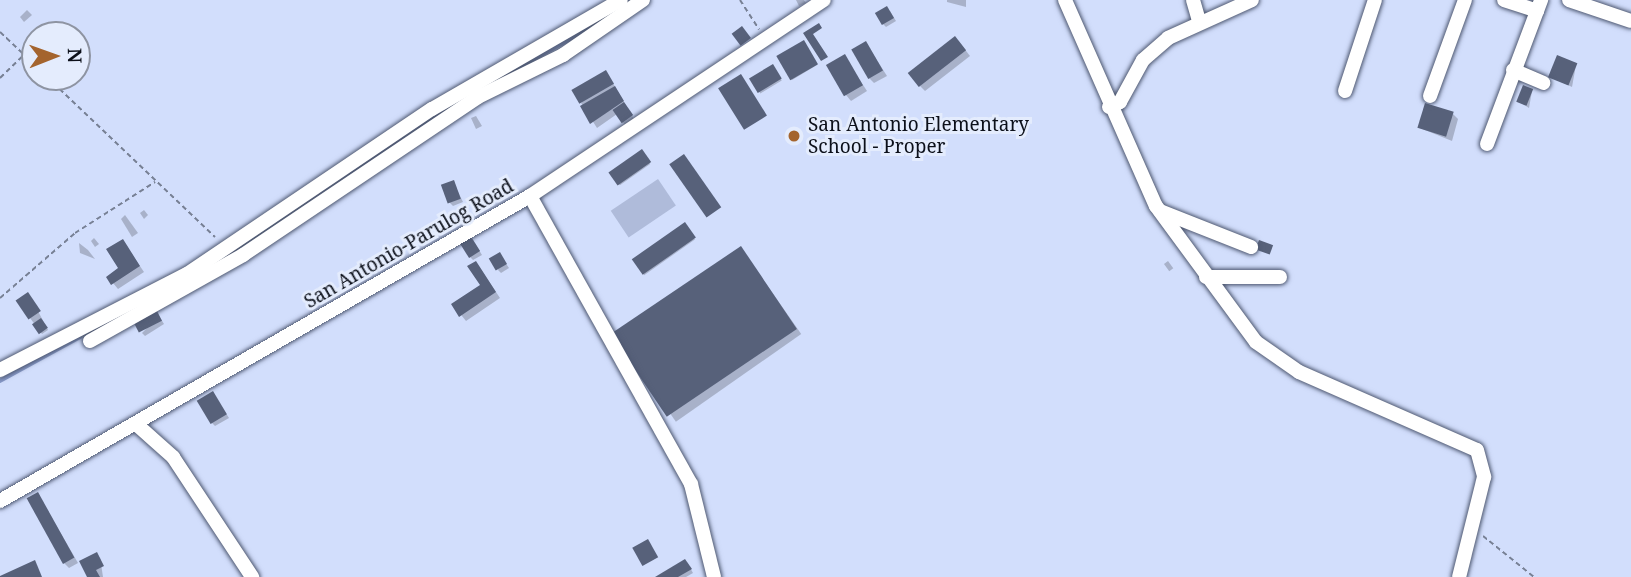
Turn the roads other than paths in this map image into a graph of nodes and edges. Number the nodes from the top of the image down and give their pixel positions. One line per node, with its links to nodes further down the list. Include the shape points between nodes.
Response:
1 (621, 0): 26 (street, via 432,109 226,248)
2 (643, 0): 25 (street, via 563,55 478,97 243,255)
3 (824, 0): 20 (street, San Antonio-Parulog Road)
4 (1065, 0): 18 (street)
5 (1193, 0): 12 (street)
6 (1252, 0): 12 (street)
7 (1375, 0): 16 (street)
8 (1465, 0): 17 (street)
9 (1504, 0): 11 (street)
10 (1569, 0): 13 (street)
11 (1539, 5): 14 (street)
12 (1199, 21): 18 (street, via 1143,60 1120,102)
13 (1631, 21)
14 (1513, 70): 15 (street); 19 (street)
15 (1543, 83)
16 (1345, 92)
17 (1430, 96)
18 (1109, 107): 21 (street)
19 (1486, 144)
20 (530, 197): 27 (street, San Antonio-Parulog Road); 30 (street, via 691,484)
21 (1160, 211): 22 (street); 24 (street)
22 (1251, 247)
23 (1280, 276): 24 (street)
24 (1206, 277): 31 (street, via 1275,359 1477,450 1483,477 1467,523)
25 (90, 341)
26 (0, 370)
27 (136, 424): 28 (street, San Antonio-Parulog Road); 29 (street, via 173,457)
28 (0, 501)
29 (252, 577)
30 (714, 577)
31 (1459, 577)

